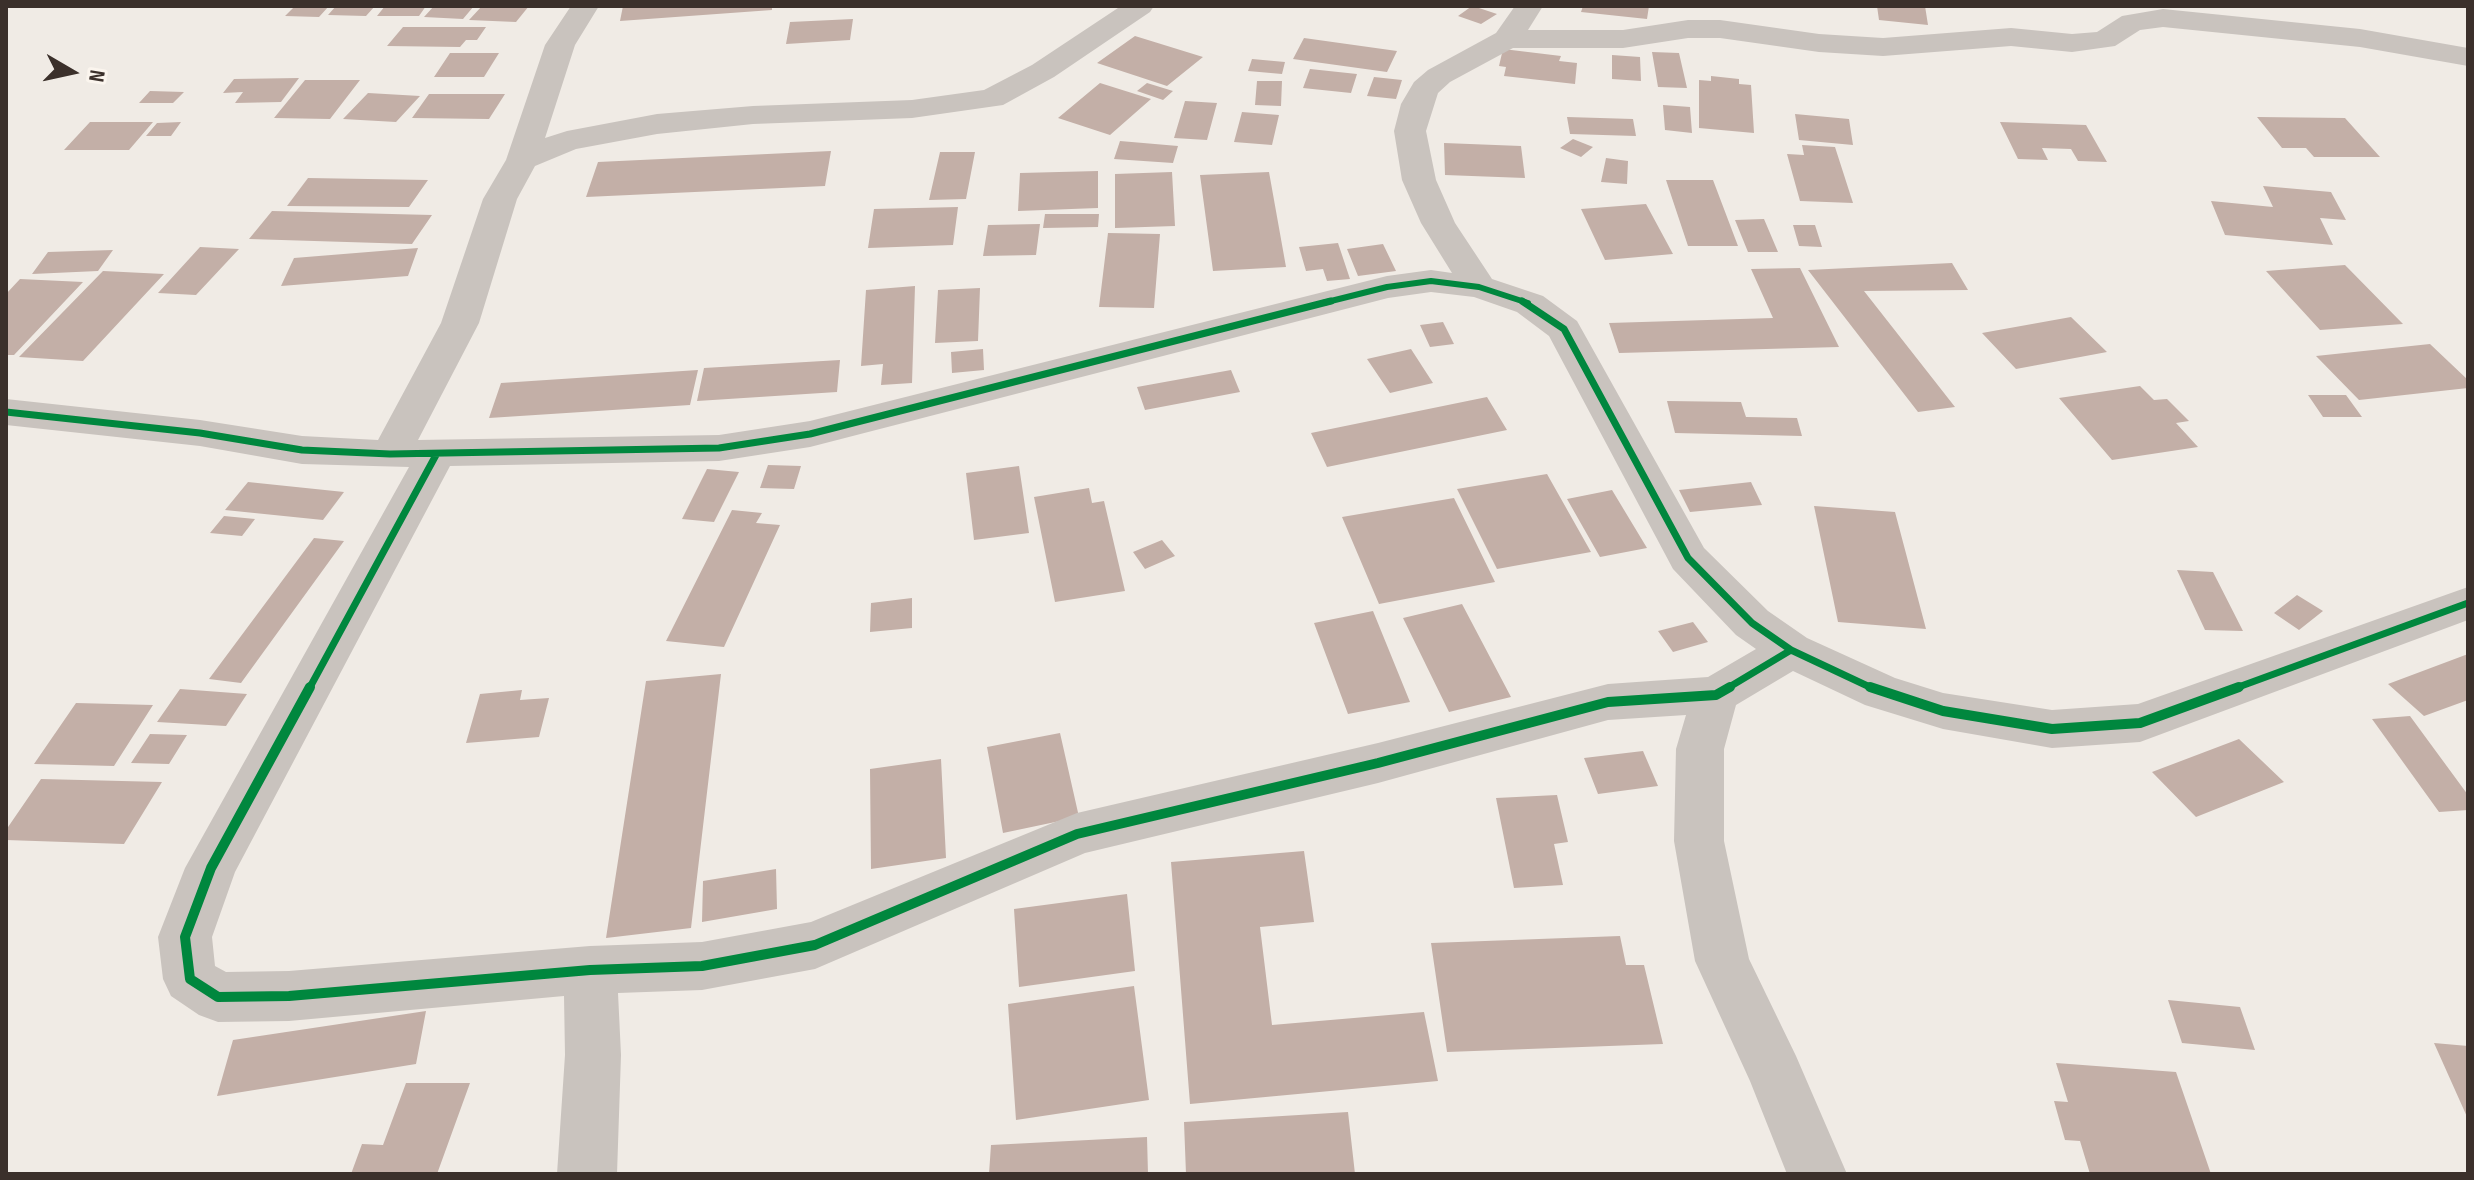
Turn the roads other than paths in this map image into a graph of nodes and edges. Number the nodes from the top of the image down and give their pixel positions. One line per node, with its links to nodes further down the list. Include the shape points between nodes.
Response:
1 (585, 6): 6 (street, via 560,45)
2 (1140, 6): 6 (street, via 992,98 912,109 657,124 567,141)
3 (1529, 6): 4 (street)
4 (1507, 39): 5 (street, via 1623,39 1720,29 1883,47 2011,37 2072,43 2105,40 2132,22 2163,18 2360,38); 7 (street, via 1425,89 1410,131 1419,180 1431,209)
5 (2468, 57)
6 (522, 160): 9 (street, via 500,199)
7 (1479, 287): 9 (street, via 1431,281 1387,287 810,434 719,448); 11 (street, via 1530,304 1564,329 1688,558 1752,623)
8 (6, 412): 9 (street, via 302,450)
9 (413, 455): 13 (street, via 211,868 185,937 190,979 218,997 289,996)
10 (2468, 603): 11 (street, via 2140,723 2052,729 1943,711 1881,692)
11 (1791, 650): 12 (street)
12 (1716, 695): 13 (street, via 1608,702 1077,834 815,945 702,966); 15 (street, via 1700,749 1699,841 1722,961)
13 (590, 970): 14 (street, via 593,1055)
14 (587, 1174)
15 (1817, 1174)

